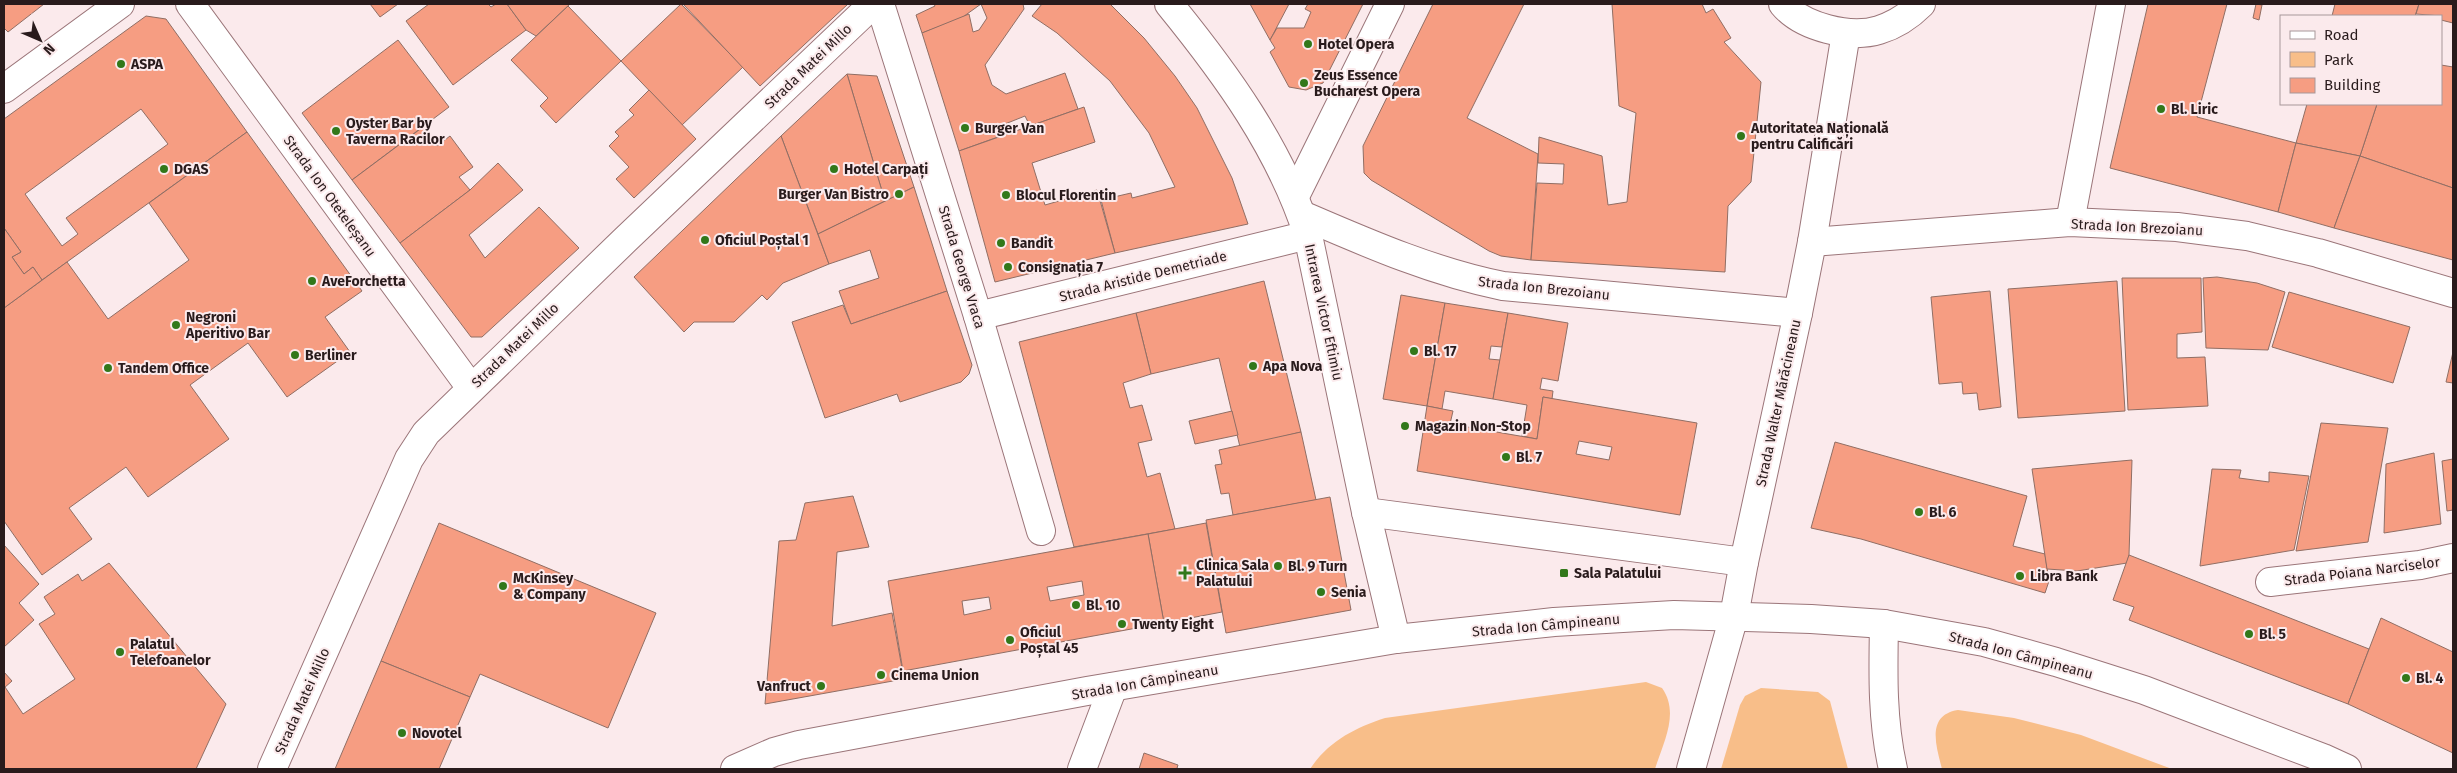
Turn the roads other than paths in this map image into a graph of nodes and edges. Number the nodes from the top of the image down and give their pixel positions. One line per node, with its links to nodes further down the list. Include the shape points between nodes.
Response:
1 (120, 4): 11 (street)
2 (190, 4): 18 (street, Strada Ion Oteteleșanu)
3 (874, 4): 18 (street, Strada Matei Millo)
4 (880, 4): 17 (street, Strada George Vraca)
5 (1169, 4): 12 (street, via 1228,80 1267,142)
6 (1390, 4): 12 (street)
7 (1782, 4): 10 (street, via 1814,26)
8 (1921, 4): 10 (street, via 1907,17 1878,30)
9 (2111, 4): 13 (street)
10 (1846, 33): 14 (street, Strada Walter Mărăcineanu)
11 (4, 89)
12 (1302, 215): 16 (street, Strada Ion Brezoianu, via 1468,279); 17 (street, Strada Aristide Demetriade); 19 (street, Intrarea Victor Eftimiu)
13 (2070, 222): 14 (street, Strada Ion Brezoianu); 15 (street, Strada Ion Brezoianu, via 2177,227 2247,236 2318,253)
14 (1812, 242): 16 (street, Strada Walter Mărăcineanu)
15 (2453, 293)
16 (1798, 313): 22 (street, Strada Walter Mărăcineanu)
17 (978, 316): 20 (street, Strada George Vraca)
18 (471, 388): 28 (street, Strada Matei Millo, via 426,433 409,459)
19 (1366, 512): 22 (street); 26 (street, Intrarea Victor Eftimiu)
20 (1041, 530)
21 (2453, 558): 23 (street, Strada Poiana Narciselor, via 2420,565)
22 (1744, 562): 24 (street, Strada Walter Mărăcineanu)
23 (2270, 582)
24 (1734, 616): 25 (street, Strada Ion Câmpineanu); 26 (street, Strada Ion Câmpineanu, via 1674,615 1554,622); 31 (street, Strada Walter Mărăcineanu)
25 (1884, 624): 32 (street, via 1882,690); 33 (street, Strada Ion Câmpineanu, via 1984,642 2092,673 2196,709)
26 (1396, 639): 27 (street, Strada Ion Câmpineanu)
27 (1113, 687): 29 (street, Strada Ion Câmpineanu, via 799,745); 30 (street)
28 (272, 769)
29 (735, 769)
30 (1082, 769)
31 (1691, 769)
32 (1892, 769)
33 (2347, 769)

